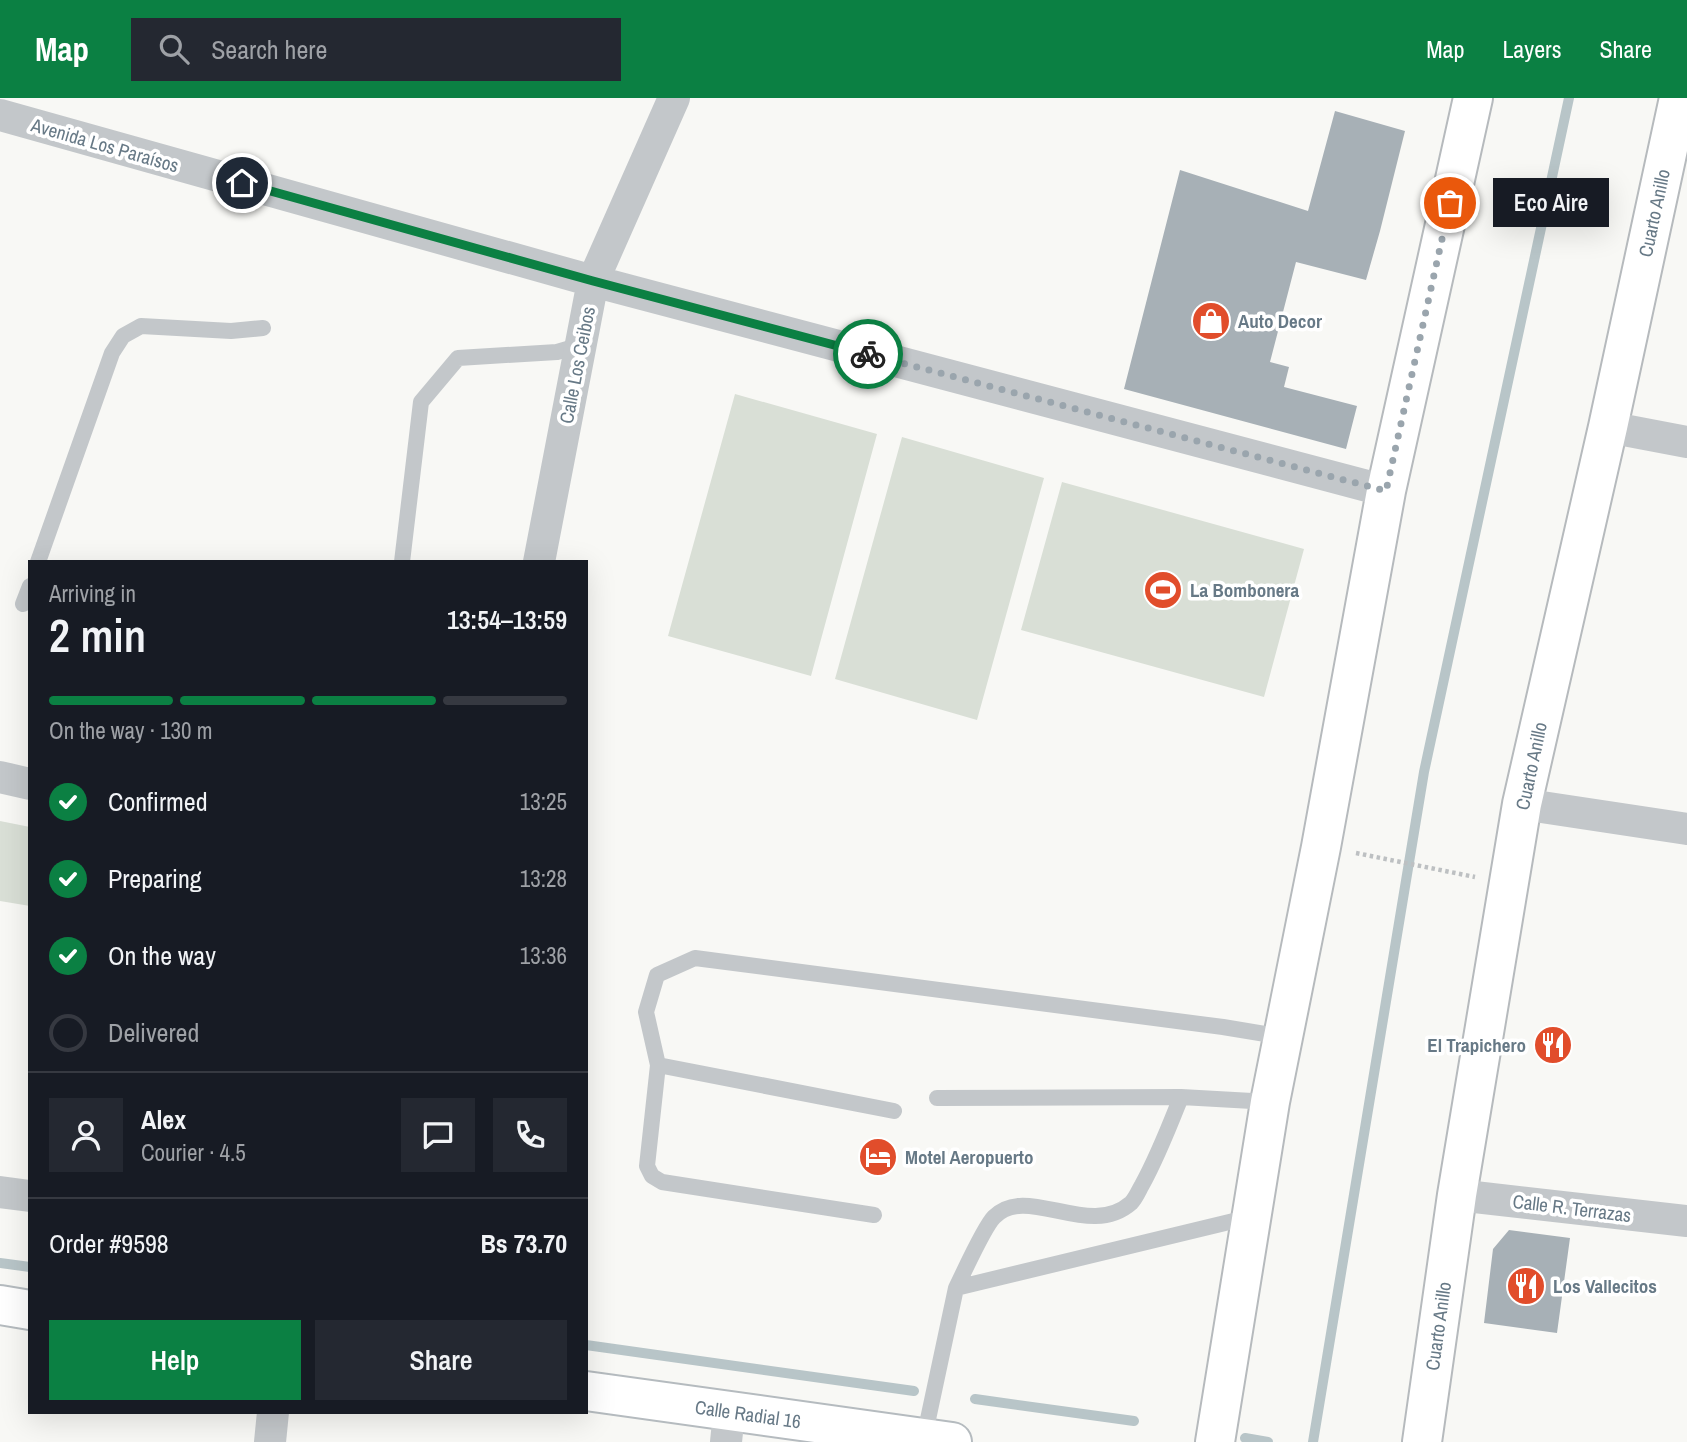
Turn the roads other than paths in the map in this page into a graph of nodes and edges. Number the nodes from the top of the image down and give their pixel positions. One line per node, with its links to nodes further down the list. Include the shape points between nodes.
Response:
1 (6, 98): 5 (street)
2 (674, 98): 6 (street, Calle Los Ceibos)
3 (1472, 98): 11 (main road)
4 (1679, 98): 9 (main road, Cuarto Anillo)
5 (0, 115): 6 (street, Avenida Los Paraísos)
6 (593, 281): 8 (street, Calle Los Ceibos); 11 (street, Avenida Los Paraísos)
7 (262, 328): 12 (lane, via 231,331 141,326 123,336)
8 (581, 345): 13 (lane, via 557,352 458,358 421,402); 14 (street, Calle Los Ceibos)
9 (1608, 427): 10 (street); 19 (main road, Cuarto Anillo)
10 (1687, 442)
11 (1386, 491): 21 (main road)
12 (39, 560)
13 (402, 560)
14 (539, 560)
15 (28, 591): 16 (lane)
16 (23, 604)
17 (0, 777): 18 (street)
18 (28, 784)
19 (1522, 804): 20 (street); 28 (main road, Cuarto Anillo)
20 (1687, 829)
21 (1283, 1037): 22 (lane, via 695,958 657,975 646,1012); 25 (main road)
22 (658, 1065): 26 (lane); 30 (lane, via 647,1166 652,1176 663,1182)
23 (1181, 1097): 24 (lane); 25 (lane); 33 (lane, via 1157,1160 1132,1202 1096,1218 1022,1205 1006,1209 993,1217)
24 (937, 1098)
25 (1270, 1102): 31 (main road)
26 (894, 1111)
27 (0, 1192): 29 (street)
28 (1457, 1195): 32 (street, Calle R. Terrazas); 42 (main road, Cuarto Anillo)
29 (28, 1196)
30 (874, 1215)
31 (1253, 1216): 33 (lane); 41 (main road)
32 (1687, 1222)
33 (956, 1288): 39 (lane)
34 (0, 1305): 35 (main road)
35 (28, 1310)
36 (588, 1392): 38 (main road, Calle Radial 16)
37 (273, 1414): 40 (street)
38 (727, 1427): 39 (main road, Calle Radial 16)
39 (938, 1440)
40 (270, 1442)
41 (1215, 1442)
42 (1422, 1442)

